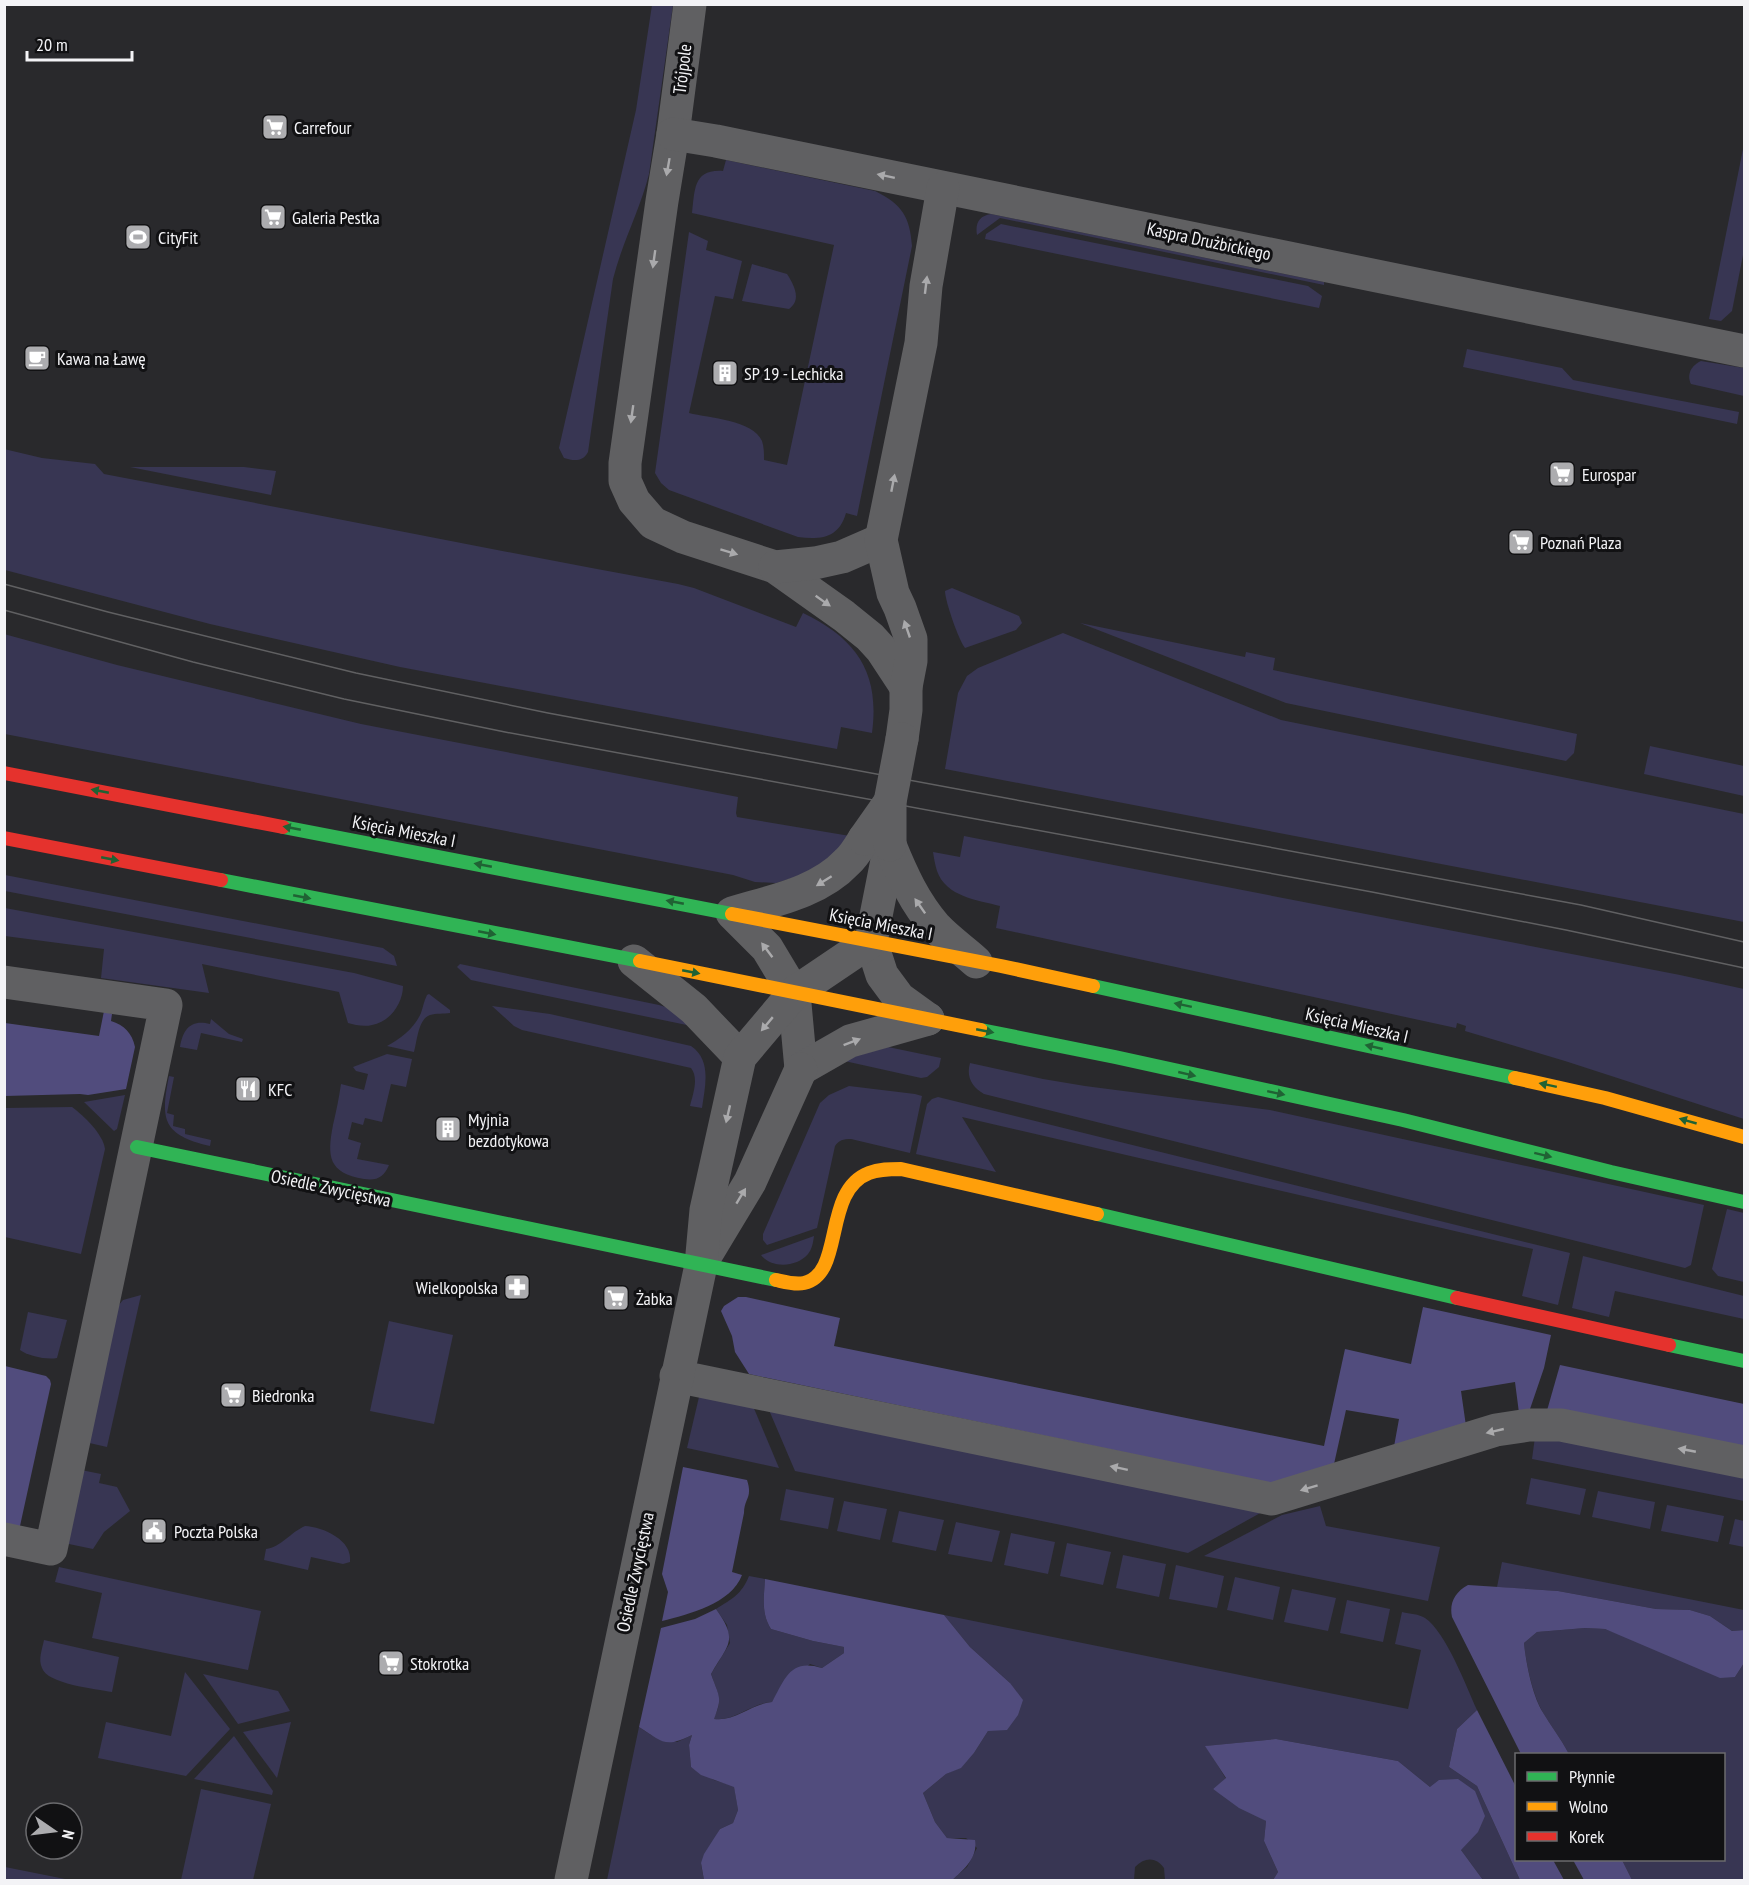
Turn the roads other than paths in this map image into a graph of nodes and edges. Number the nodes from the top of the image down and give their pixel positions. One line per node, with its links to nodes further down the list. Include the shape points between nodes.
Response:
1 (690, 4): 2 (street, Trójpole)
2 (673, 134): 3 (street, Kaspra Drużbickiego, one-way to 2); 6 (street, Trójpole, one-way to 6, via 625,480 633,501 653,523)
3 (943, 188): 4 (street, Kaspra Drużbickiego); 5 (street, one-way to 3, via 921,343 926,286)
4 (1744, 351)
5 (881, 540): 6 (street, via 842,557); 7 (street, one-way to 5, via 911,639 893,593)
6 (775, 567): 7 (street, one-way to 7, via 870,637)
7 (906, 687): 10 (street, bridge, via 902,739 890,802)
8 (4, 773): 11 (street, Księcia Mieszka I, one-way to 8)
9 (4, 838): 13 (street, one-way to 13)
10 (877, 842): 11 (street, one-way to 11, via 813,887); 12 (street); 14 (street, one-way to 10, via 938,929)
11 (732, 914): 12 (street, Księcia Mieszka I); 16 (street, one-way to 11, via 767,948)
12 (871, 941): 14 (street, Księcia Mieszka I); 16 (street); 17 (street, via 882,975 898,998)
13 (634, 961): 16 (street, one-way to 16); 18 (street, via 694,1009)
14 (976, 962): 20 (street, Księcia Mieszka I, one-way to 14, via 1605,1098)
15 (4, 982): 21 (street, via 166,1005)
16 (794, 993): 17 (street); 18 (street, one-way to 18); 19 (street)
17 (928, 1019): 19 (street, one-way to 17, via 850,1041); 22 (street, one-way to 22, via 1403,1120)
18 (740, 1057): 23 (street, Osiedle Zwycięstwa, one-way to 23, via 706,1210)
19 (801, 1070): 23 (street, Osiedle Zwycięstwa, one-way to 19, via 750,1182)
20 (1744, 1137)
21 (137, 1147): 23 (street, Osiedle Zwycięstwa); 27 (street, via 51,1549)
22 (1744, 1202)
23 (701, 1265): 24 (street, via 798,1284 809,1282 826,1263 846,1190 866,1174 901,1168); 25 (street, Osiedle Zwycięstwa)
24 (1744, 1361)
25 (676, 1376): 26 (street, one-way to 25, via 1561,1425 1529,1425 1496,1430 1272,1499); 28 (street, Osiedle Zwycięstwa)
26 (1744, 1462)
27 (4, 1539)
28 (570, 1881)

